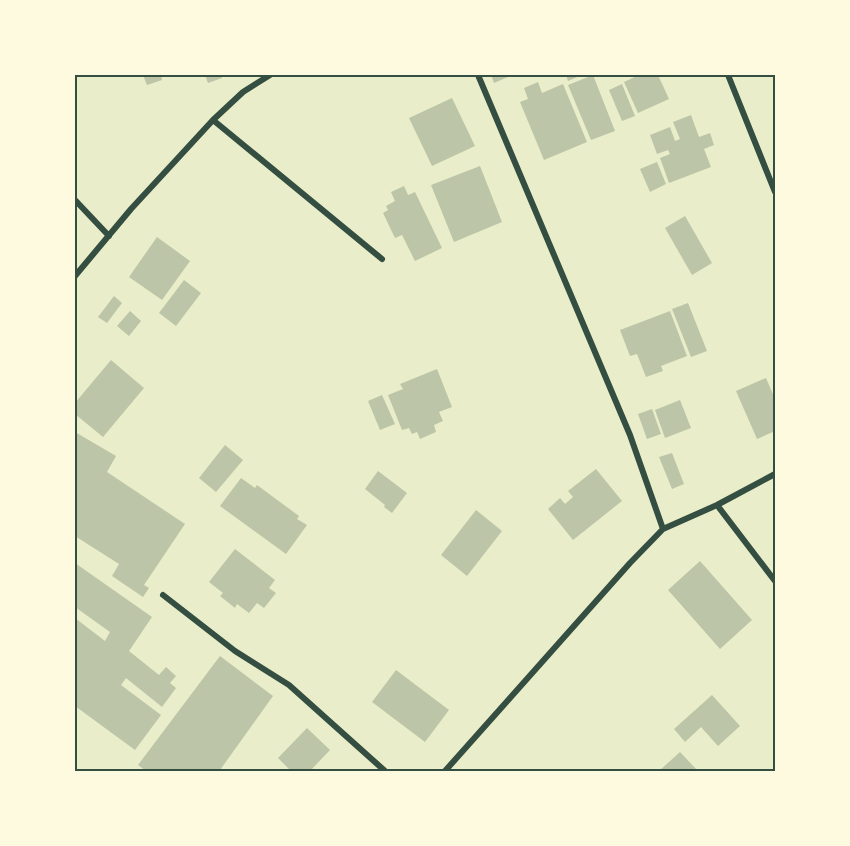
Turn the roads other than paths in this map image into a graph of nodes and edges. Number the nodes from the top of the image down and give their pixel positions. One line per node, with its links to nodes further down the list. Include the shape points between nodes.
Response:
1 (270, 75): 4 (street, via 243,92)
2 (478, 75): 12 (street, via 630,435)
3 (728, 75): 5 (street)
4 (213, 120): 7 (street); 8 (street)
5 (775, 192)
6 (75, 200): 7 (street)
7 (109, 236): 9 (street)
8 (382, 259)
9 (75, 276)
10 (775, 474): 11 (street)
11 (717, 505): 12 (street); 13 (street)
12 (663, 529): 16 (street)
13 (775, 581)
14 (163, 595): 15 (street, via 235,651 289,685)
15 (385, 771)
16 (445, 771)

